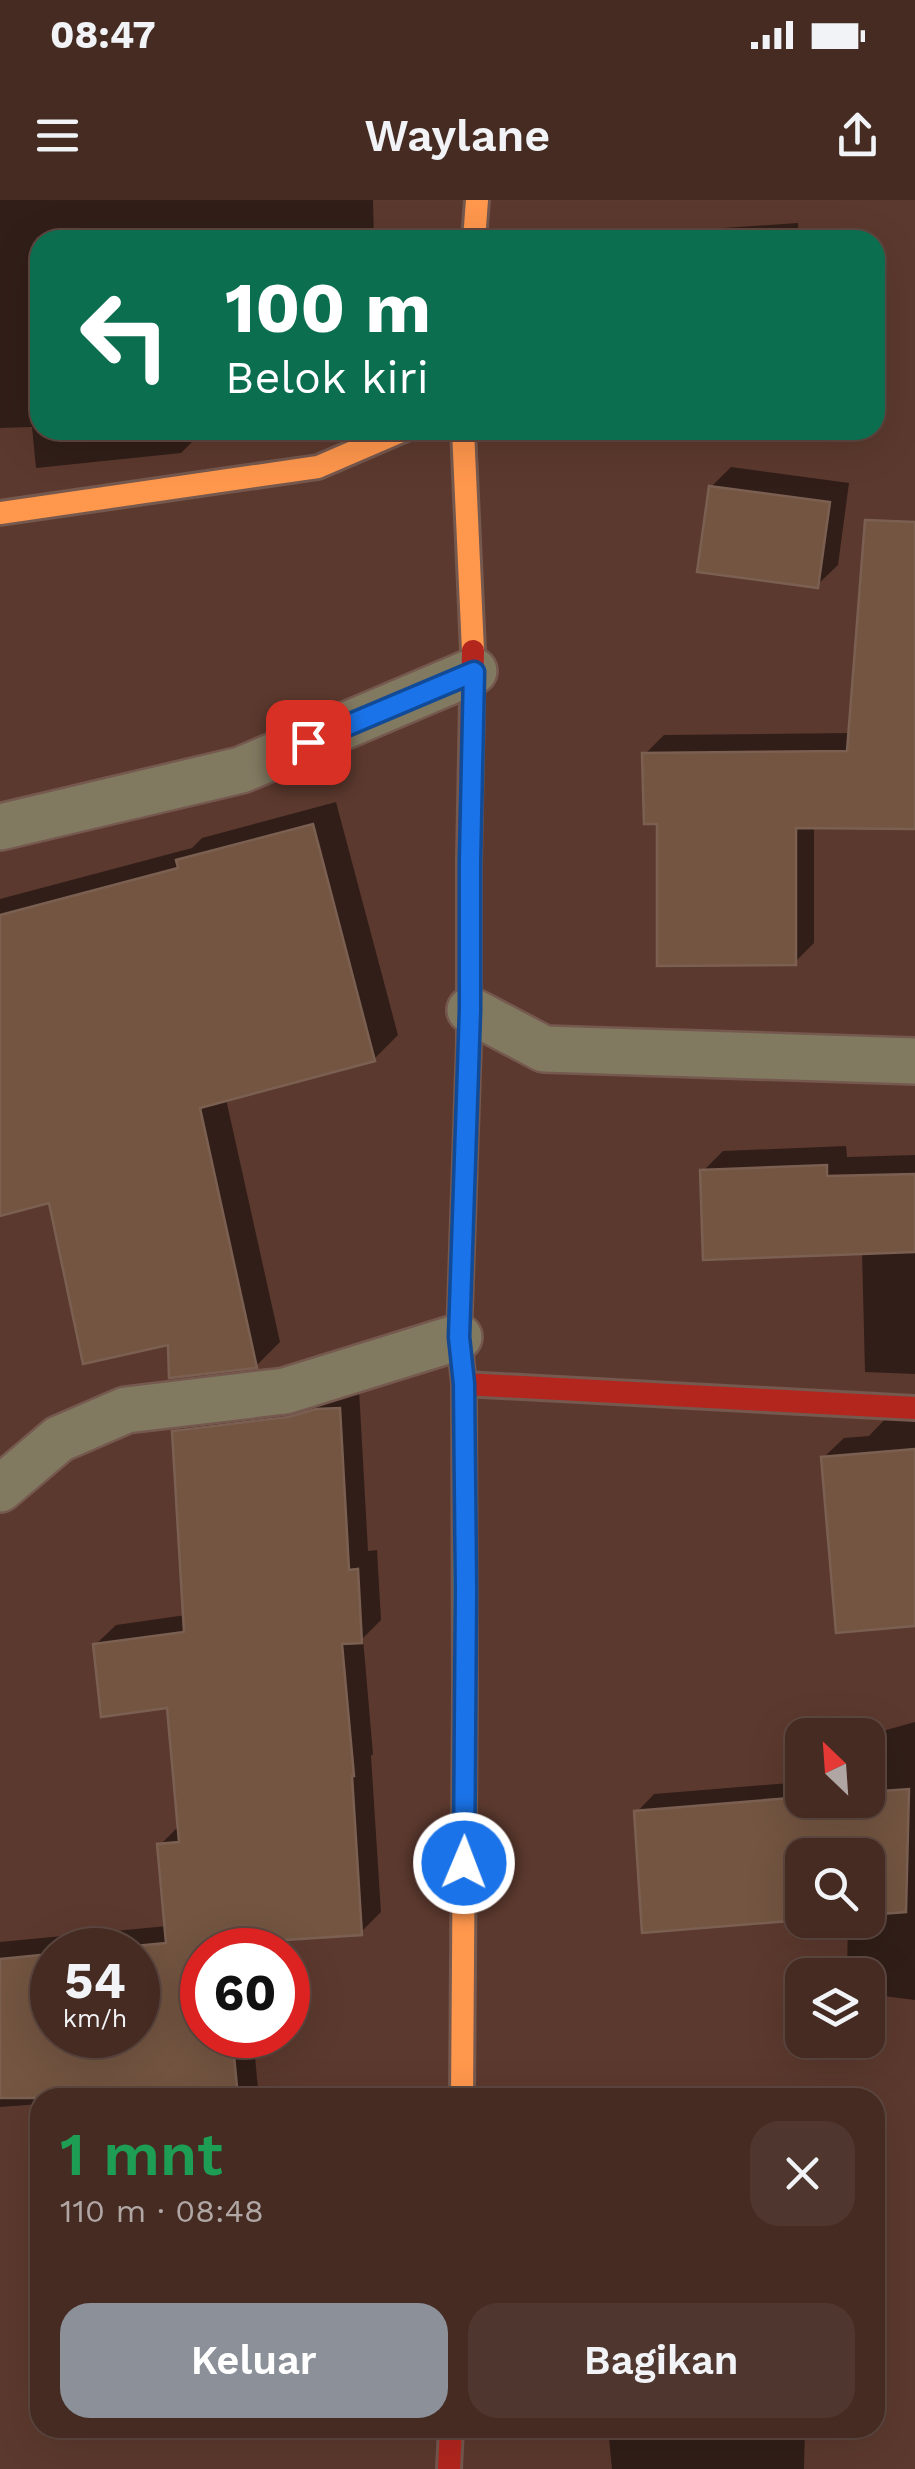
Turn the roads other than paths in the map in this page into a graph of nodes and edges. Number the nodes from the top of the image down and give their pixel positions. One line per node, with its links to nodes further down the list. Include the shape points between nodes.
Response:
1 (477, 200): 2 (main road)
2 (475, 230)
3 (381, 440): 5 (main road, via 318,467)
4 (463, 440): 6 (main road)
5 (0, 513)
6 (474, 672): 7 (lane, via 241,770); 8 (main road)
7 (0, 828)
8 (470, 1010): 9 (lane, via 544,1049); 10 (main road)
9 (915, 1061)
10 (459, 1337): 11 (main road); 13 (lane, via 285,1391 126,1410 59,1438)
11 (464, 1384): 12 (main road); 14 (main road)
12 (915, 1408)
13 (0, 1489)
14 (462, 2088)
15 (451, 2438): 16 (main road)
16 (449, 2469)

